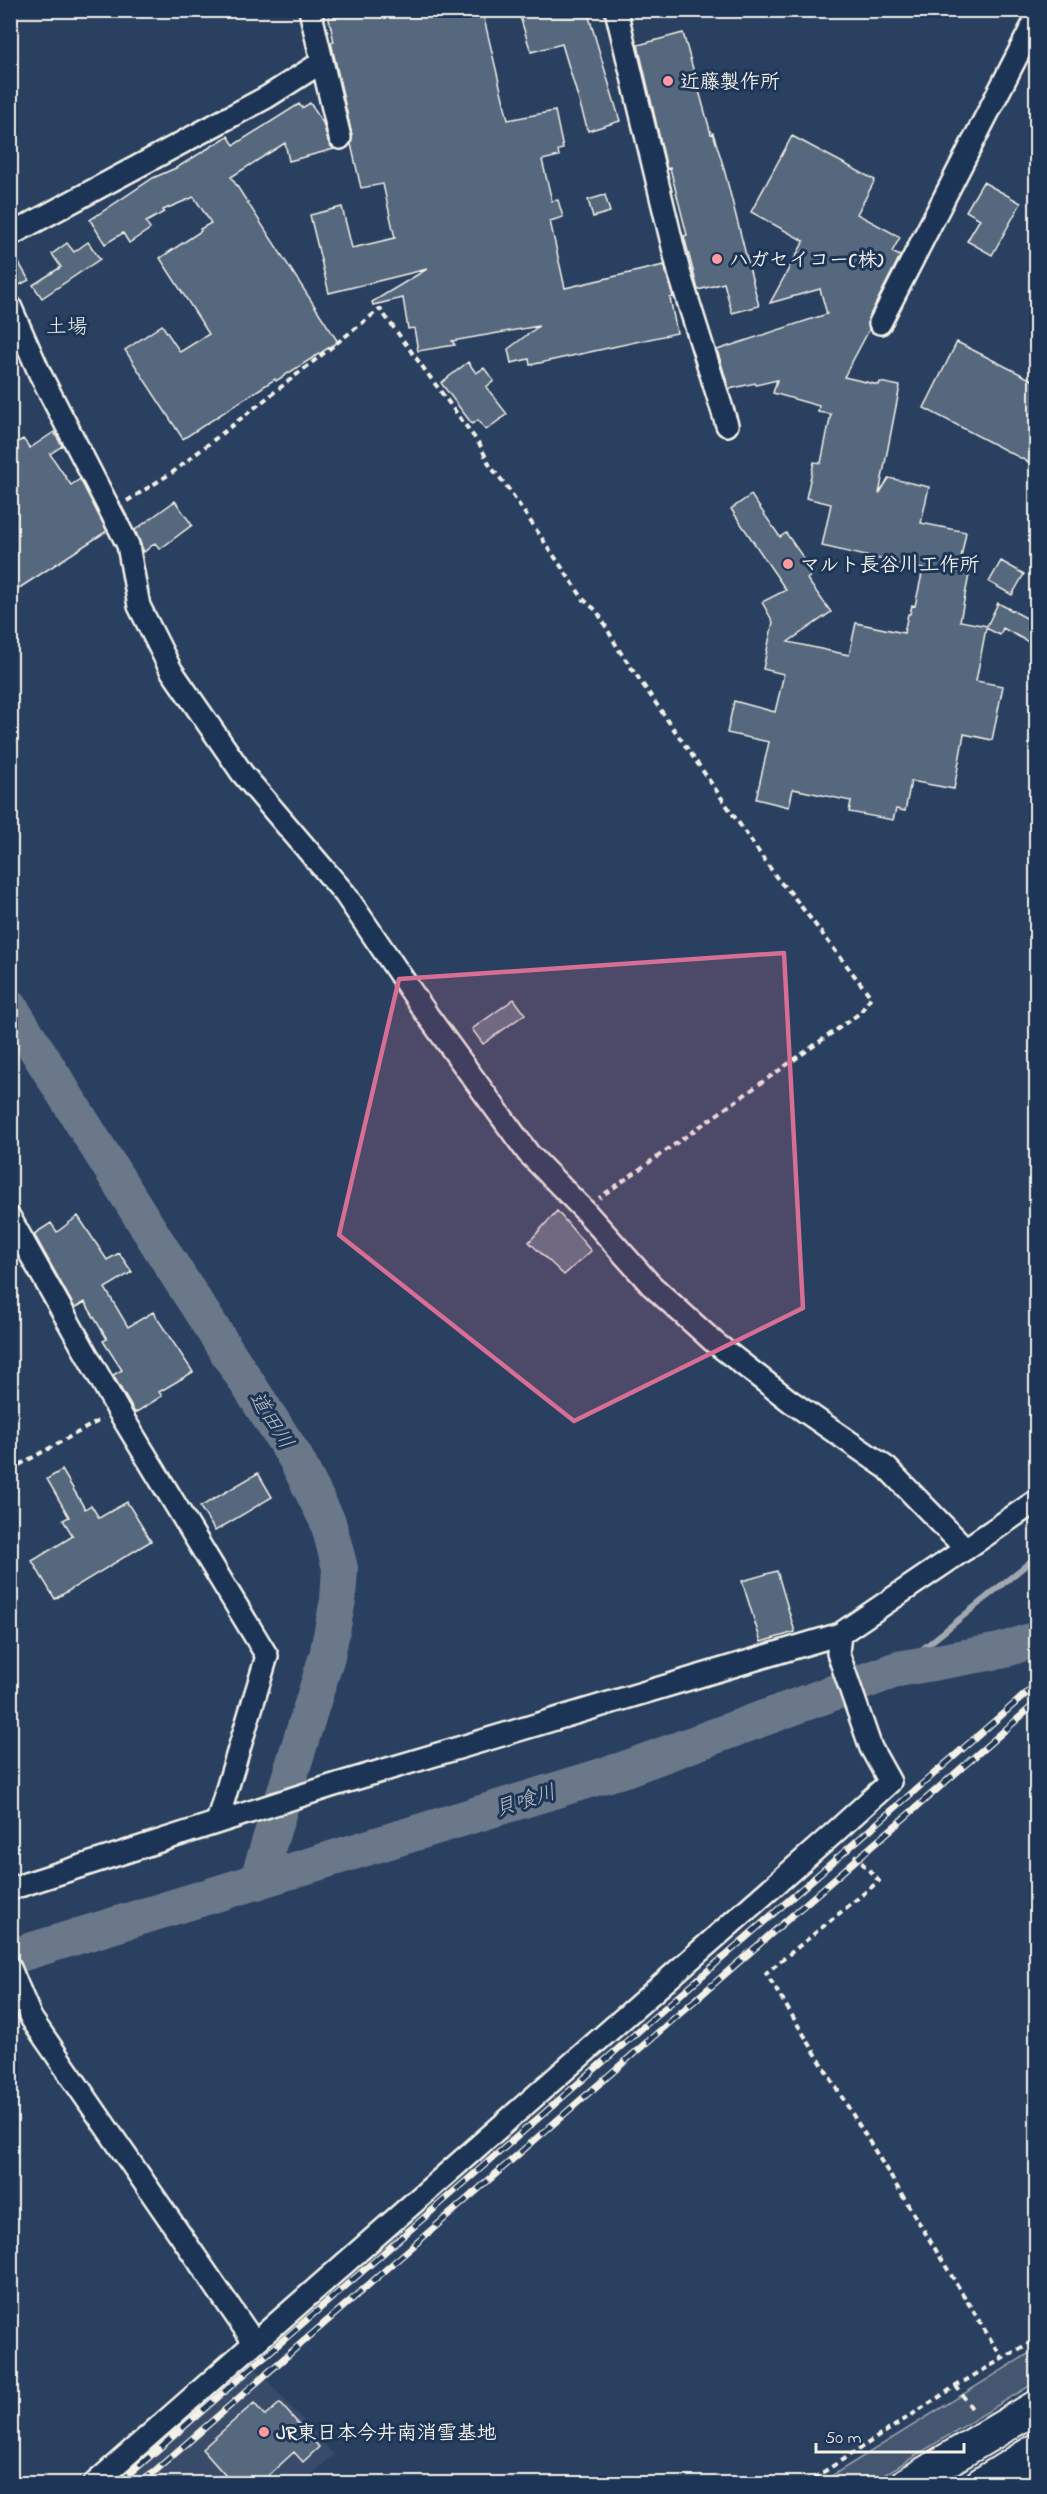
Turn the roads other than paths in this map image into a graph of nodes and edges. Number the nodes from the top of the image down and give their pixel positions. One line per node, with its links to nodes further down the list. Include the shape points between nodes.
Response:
1 (310, 10): 4 (street)
2 (616, 10): 9 (street, via 679,272)
3 (1036, 19): 8 (street)
4 (322, 62): 5 (street); 6 (street, via 267,97)
5 (340, 138)
6 (10, 235)
7 (10, 306): 12 (street, via 40,374 128,545 139,606 171,670 242,772 345,894 528,1153 651,1285 714,1342 789,1401 886,1468)
8 (880, 323)
9 (727, 425)
10 (10, 1218): 14 (street, via 118,1410 267,1656)
11 (1036, 1501): 12 (street)
12 (966, 1549): 13 (street)
13 (839, 1643): 14 (street); 17 (street, via 871,1748 890,1782)
14 (223, 1820): 15 (street)
15 (10, 1889)
16 (10, 1968): 17 (street, via 31,2018)
17 (254, 2342): 20 (street)
18 (1036, 2407): 21 (highway)
19 (1036, 2450): 22 (highway)
20 (94, 2484)
21 (907, 2484)
22 (981, 2484)

